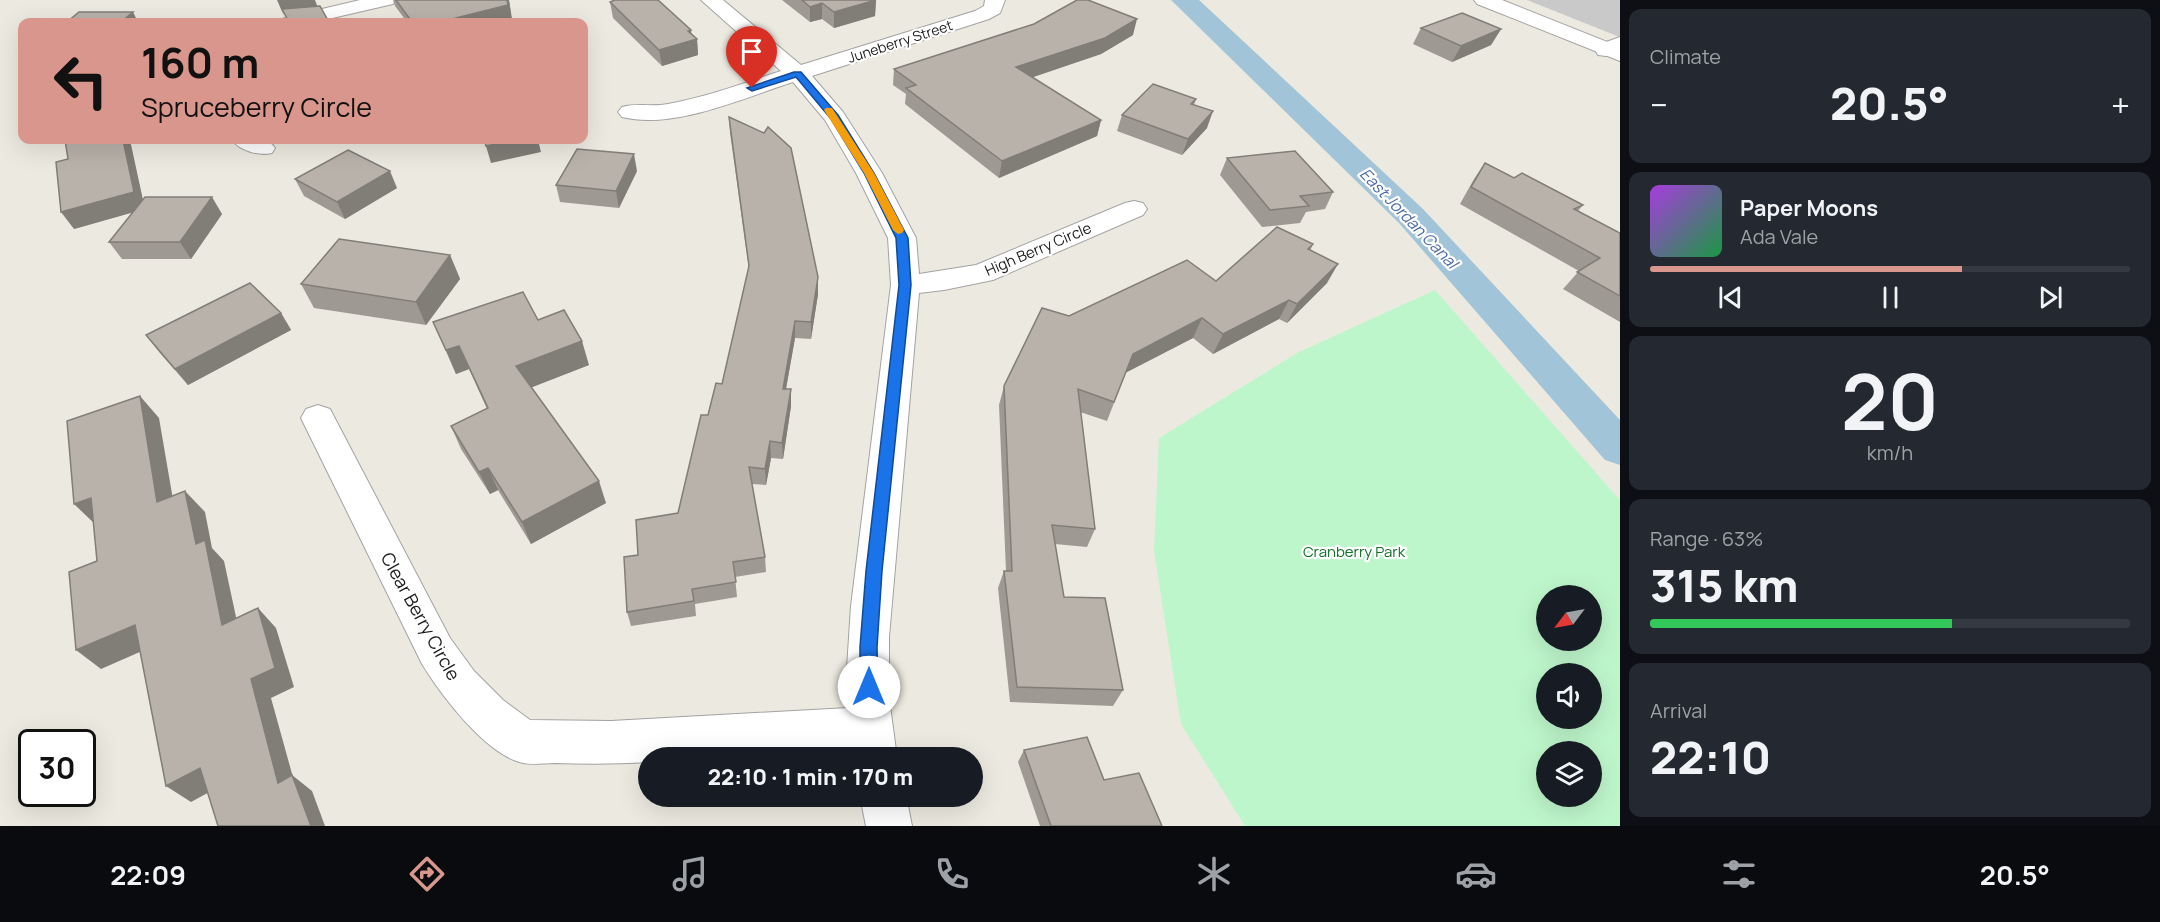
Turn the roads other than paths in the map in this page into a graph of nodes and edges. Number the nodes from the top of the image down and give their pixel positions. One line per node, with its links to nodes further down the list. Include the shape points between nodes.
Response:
1 (386, 0): 5 (street)
2 (711, 0): 7 (street)
3 (995, 0): 7 (street, Juneberry Street, via 993,9 982,15)
4 (1484, 0): 6 (street)
5 (308, 18)
6 (1616, 49)
7 (798, 74): 8 (street, Juneberry Street, via 690,107); 10 (street, via 835,117 902,238)
8 (630, 112)
9 (1134, 209): 10 (street, High Berry Circle, via 983,273)
10 (905, 285): 12 (street, via 874,571 869,647)
11 (318, 418): 12 (street, Clear Berry Circle, via 436,651 459,686 488,715 523,741)
12 (872, 743)
13 (885, 807): 14 (street)
14 (889, 826)

